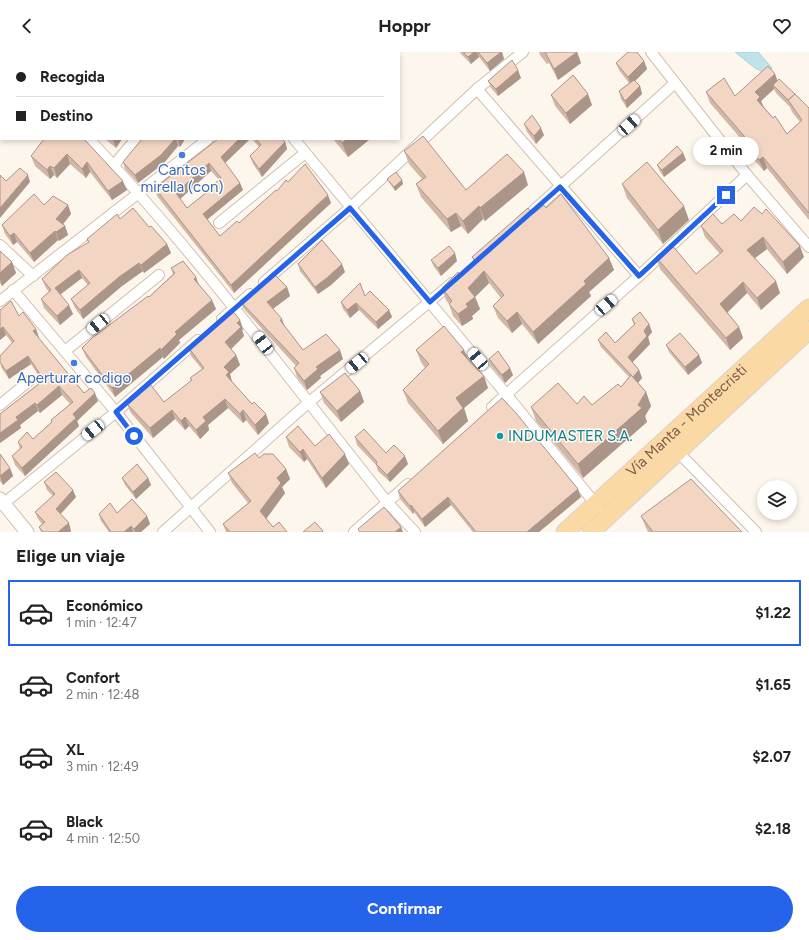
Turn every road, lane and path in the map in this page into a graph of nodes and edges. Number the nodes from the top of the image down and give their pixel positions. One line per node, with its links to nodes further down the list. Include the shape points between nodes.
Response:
1 (522, 52): 4 (street)
2 (651, 52): 3 (street)
3 (676, 83): 11 (street); 12 (street)
4 (477, 89): 12 (street); 14 (street)
5 (91, 140): 10 (street)
6 (135, 140): 10 (street)
7 (207, 140): 13 (street)
8 (295, 140): 9 (street)
9 (305, 153): 14 (street); 15 (street)
10 (114, 165): 13 (street)
11 (747, 175): 18 (street); 22 (street)
12 (560, 187): 16 (street); 22 (street)
13 (140, 193): 20 (street); 26 (street)
14 (350, 208): 25 (street); 26 (street)
15 (219, 224)
16 (513, 229)
17 (0, 245): 20 (street)
18 (809, 247)
19 (158, 275): 29 (street)
20 (33, 276): 23 (street)
21 (459, 276): 25 (street)
22 (639, 276): 31 (street)
23 (13, 290): 24 (street); 29 (street)
24 (0, 301)
25 (430, 302): 31 (street); 32 (street)
26 (235, 307): 32 (street); 34 (street)
27 (809, 308): 36 (main road, Vía Manta - Montecristi)
28 (809, 330): 37 (main road, Vía Manta - Montecristi)
29 (65, 351): 34 (street)
30 (29, 381): 33 (street)
31 (506, 394): 35 (street); 41 (street)
32 (308, 403): 40 (street); 42 (street)
33 (0, 404)
34 (116, 412): 39 (street); 42 (street)
35 (484, 414)
36 (667, 440): 37 (street); 41 (main road, Vía Manta - Montecristi)
37 (678, 452): 43 (main road, Vía Manta - Montecristi); 51 (street)
38 (416, 476): 40 (street)
39 (2, 501): 44 (street)
40 (387, 502): 47 (street); 48 (street)
41 (596, 504): 43 (street); 49 (main road, Vía Manta - Montecristi)
42 (190, 507): 45 (street); 46 (street)
43 (607, 518): 50 (main road, Vía Manta - Montecristi)
44 (27, 532)
45 (162, 532)
46 (210, 532)
47 (354, 532)
48 (415, 532)
49 (565, 532)
50 (591, 532)
51 (756, 532)

